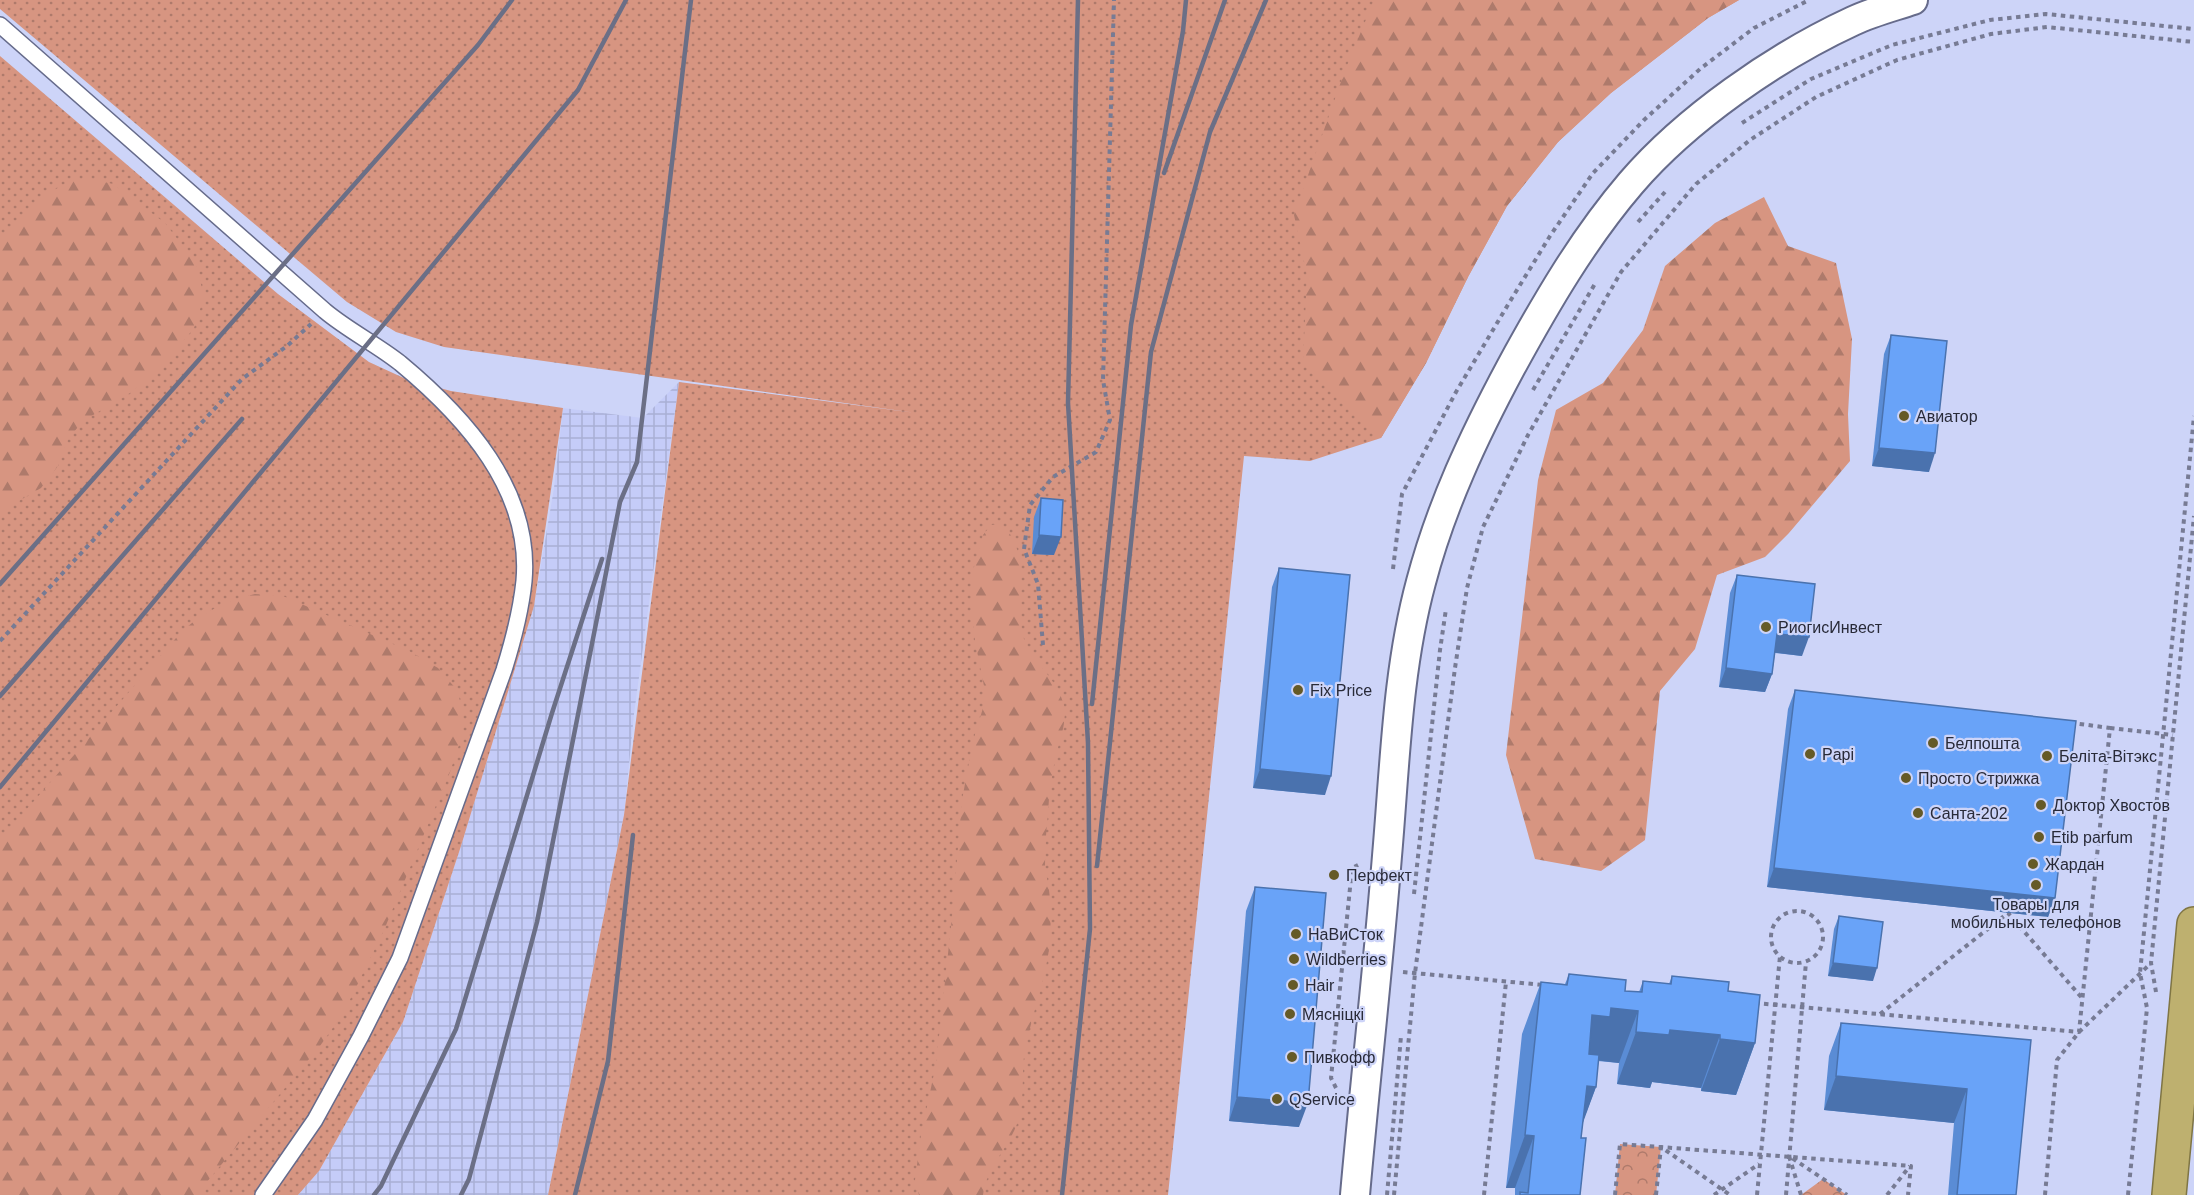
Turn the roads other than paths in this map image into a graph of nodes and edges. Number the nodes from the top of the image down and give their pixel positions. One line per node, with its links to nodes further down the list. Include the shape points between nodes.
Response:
1 (1913, 0): 5 (street, via 1853,21 1799,49 1687,127 1632,182 1588,237 1552,294 1488,409 1458,473 1420,585 1406,660)
2 (0, 24): 4 (lane, via 325,311 428,388 467,427 493,462 523,540 524,580 517,626 400,958 315,1120)
3 (2194, 924): 6 (highway)
4 (263, 1195)
5 (1354, 1195)
6 (2169, 1195)

